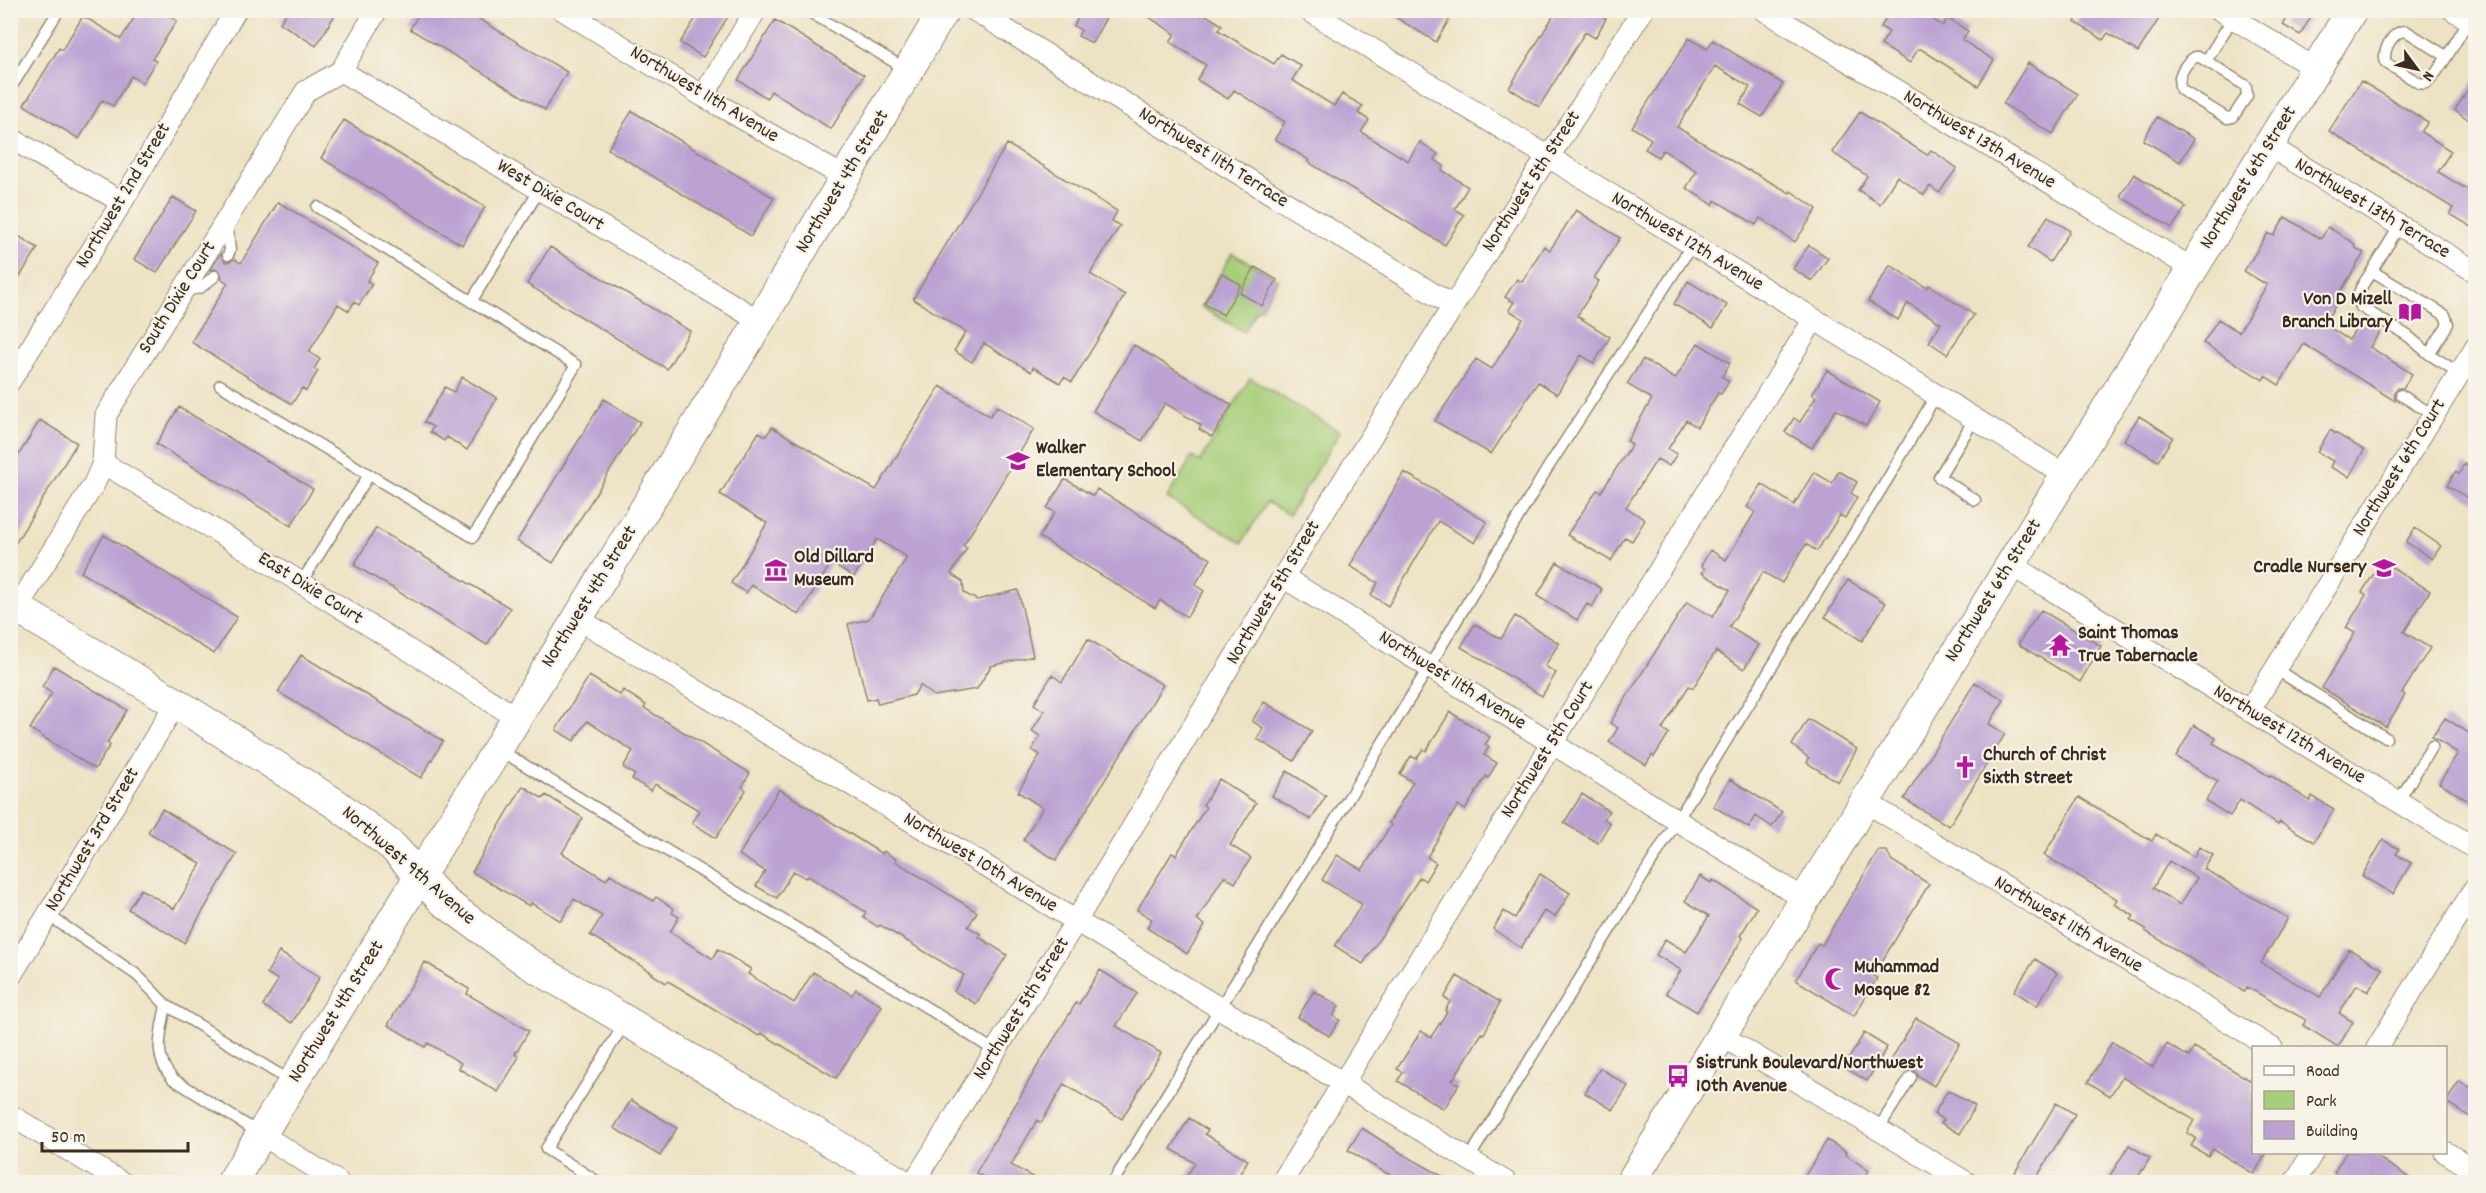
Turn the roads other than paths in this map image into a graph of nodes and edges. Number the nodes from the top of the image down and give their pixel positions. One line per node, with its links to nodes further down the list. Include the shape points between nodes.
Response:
1 (58, 10): 21 (lane)
2 (237, 10): 28 (street, Northwest 2nd Street)
3 (377, 10): 19 (street, South Dixie Court)
4 (563, 10): 14 (street, Northwest 11th Avenue)
5 (756, 10): 22 (street)
6 (806, 10): 20 (lane)
7 (944, 10): 20 (street, Northwest 4th Street)
8 (974, 10): 40 (street, Northwest 11th Terrace)
9 (1308, 10): 25 (street, Northwest 12th Avenue)
10 (1643, 10): 25 (street, Northwest 5th Street)
11 (1764, 10): 34 (street, Northwest 13th Avenue)
12 (2352, 10): 18 (street, Northwest 6th Street)
13 (2226, 14): 17 (lane); 18 (street)
14 (590, 17): 22 (street, Northwest 11th Avenue)
15 (2466, 18): 16 (lane)
16 (2446, 56): 16 (lane, via 2401,31 2396,33 2384,58 2386,63 2425,84)
17 (2205, 61): 17 (lane, via 2200,57 2190,60 2179,77 2181,90 2227,118 2233,117 2247,96 2246,86)
18 (2316, 69): 24 (street, Northwest 6th Street)
19 (341, 71): 27 (street, West Dixie Court); 30 (street, South Dixie Court, via 306,91)
20 (909, 71): 26 (street, Northwest 4th Street)
21 (10, 89)
22 (703, 96): 26 (street, Northwest 11th Avenue)
23 (10, 138): 28 (street)
24 (2269, 146): 31 (street, Northwest 13th Terrace); 34 (street, Northwest 6th Street)
25 (1547, 157): 32 (street, Northwest 12th Avenue); 40 (street, Northwest 5th Street)
26 (846, 178): 42 (street, Northwest 4th Street)
27 (540, 189): 39 (lane); 42 (street, West Dixie Court)
28 (122, 202): 46 (street, Northwest 2nd Street)
29 (317, 207): 39 (lane)
30 (226, 219): 33 (lane); 38 (street, South Dixie Court)
31 (2400, 225): 35 (lane); 36 (street, Northwest 13th Terrace)
32 (1692, 245): 41 (street, Northwest 12th Avenue); 61 (lane, via 1547,469)
33 (228, 255)
34 (2193, 268): 54 (street, Northwest 6th Street)
35 (2372, 271): 44 (lane, via 2358,293 2361,307); 44 (lane, via 2445,315 2448,324)
36 (2475, 272)
37 (215, 276): 38 (lane, via 200,288)
38 (182, 292): 52 (street, South Dixie Court, via 105,415)
39 (471, 302): 53 (lane, via 576,365 473,537)
40 (1453, 306): 57 (street, Northwest 5th Street)
41 (1814, 319): 48 (street, Northwest 12th Avenue); 67 (street, Northwest 5th Court)
42 (760, 321): 60 (street, Northwest 4th Street)
43 (2475, 347): 45 (street, Northwest 6th Court)
44 (2429, 354): 45 (lane)
45 (2459, 373): 50 (street, Northwest 6th Court)
46 (10, 381)
47 (220, 385): 53 (lane)
48 (1936, 395): 51 (street, Northwest 12th Avenue); 72 (lane)
49 (2402, 395): 50 (lane)
50 (2433, 415): 62 (street, Northwest 6th Court)
51 (1975, 418): 54 (street, Northwest 12th Avenue); 55 (lane, via 1939,477)
52 (103, 463): 58 (street, East Dixie Court); 59 (street, South Dixie Court, via 94,484)
53 (369, 475): 58 (lane)
54 (2065, 475): 56 (street, Northwest 6th Street)
55 (1976, 500)
56 (2011, 565): 64 (street, Northwest 12th Avenue); 70 (street, Northwest 6th Street)
57 (1283, 577): 61 (street, Northwest 11th Avenue); 78 (street, Northwest 5th Street)
58 (301, 584): 65 (street, East Dixie Court)
59 (14, 606): 63 (street, Northwest 9th Avenue)
60 (577, 618): 65 (street, Northwest 4th Street); 78 (street, Northwest 10th Avenue)
61 (1429, 667): 67 (street, Northwest 11th Avenue); 81 (lane)
62 (2275, 669): 64 (street, Northwest 6th Court); 66 (lane)
63 (176, 703): 74 (street, Northwest 9th Avenue, via 336,804 392,846); 77 (street, Northwest 3rd Street)
64 (2249, 711): 71 (street, Northwest 12th Avenue)
65 (516, 717): 69 (street, Northwest 4th Street)
66 (2386, 738)
67 (1552, 743): 72 (street, Northwest 11th Avenue); 89 (street, Northwest 5th Court)
68 (2432, 746): 71 (lane)
69 (497, 748): 74 (street, Northwest 4th Street); 86 (lane)
70 (1864, 801): 76 (street, Northwest 6th Street); 84 (street, Northwest 11th Avenue)
71 (2398, 802): 73 (street, Northwest 12th Avenue)
72 (1675, 821): 76 (street, Northwest 11th Avenue); 95 (lane)
73 (2475, 849)
74 (420, 877): 82 (street, Northwest 9th Avenue, via 443,902 528,963); 88 (street, Northwest 4th Street)
75 (2475, 886): 85 (street)
76 (1804, 899): 83 (street, Northwest 6th Street)
77 (48, 915): 79 (street, Northwest 3rd Street); 80 (lane, via 137,975)
78 (1076, 921): 81 (street, Northwest 10th Avenue); 86 (street, Northwest 5th Street)
79 (10, 977)
80 (166, 1005): 88 (lane); 92 (lane, via 159,1054 163,1069)
81 (1218, 1008): 89 (street, Northwest 10th Avenue); 104 (lane)
82 (627, 1020): 101 (lane, via 546,1149); 102 (street, Northwest 9th Avenue)
83 (1720, 1035): 91 (street); 97 (street, Northwest 6th Street)
84 (2270, 1046)
85 (2378, 1046)
86 (995, 1051): 103 (street, Northwest 5th Street)
87 (1911, 1077): 91 (lane)
88 (293, 1083): 92 (street, Northwest 4th Street)
89 (1342, 1084): 95 (street, Northwest 10th Avenue); 105 (street, Northwest 5th Court)
90 (10, 1115): 98 (street)
91 (1877, 1131): 107 (street)
92 (261, 1134): 99 (street, Northwest 4th Street); 100 (street)
93 (2447, 1153): 96 (street)
94 (2312, 1154): 108 (street)
95 (1468, 1160): 106 (street, Northwest 10th Avenue)
96 (2475, 1171)
97 (1631, 1179)
98 (121, 1182)
99 (232, 1182)
100 (338, 1182)
101 (598, 1182)
102 (899, 1182)
103 (914, 1182)
104 (1113, 1182)
105 (1282, 1182)
106 (1506, 1182)
107 (1966, 1182)
108 (2295, 1182)

